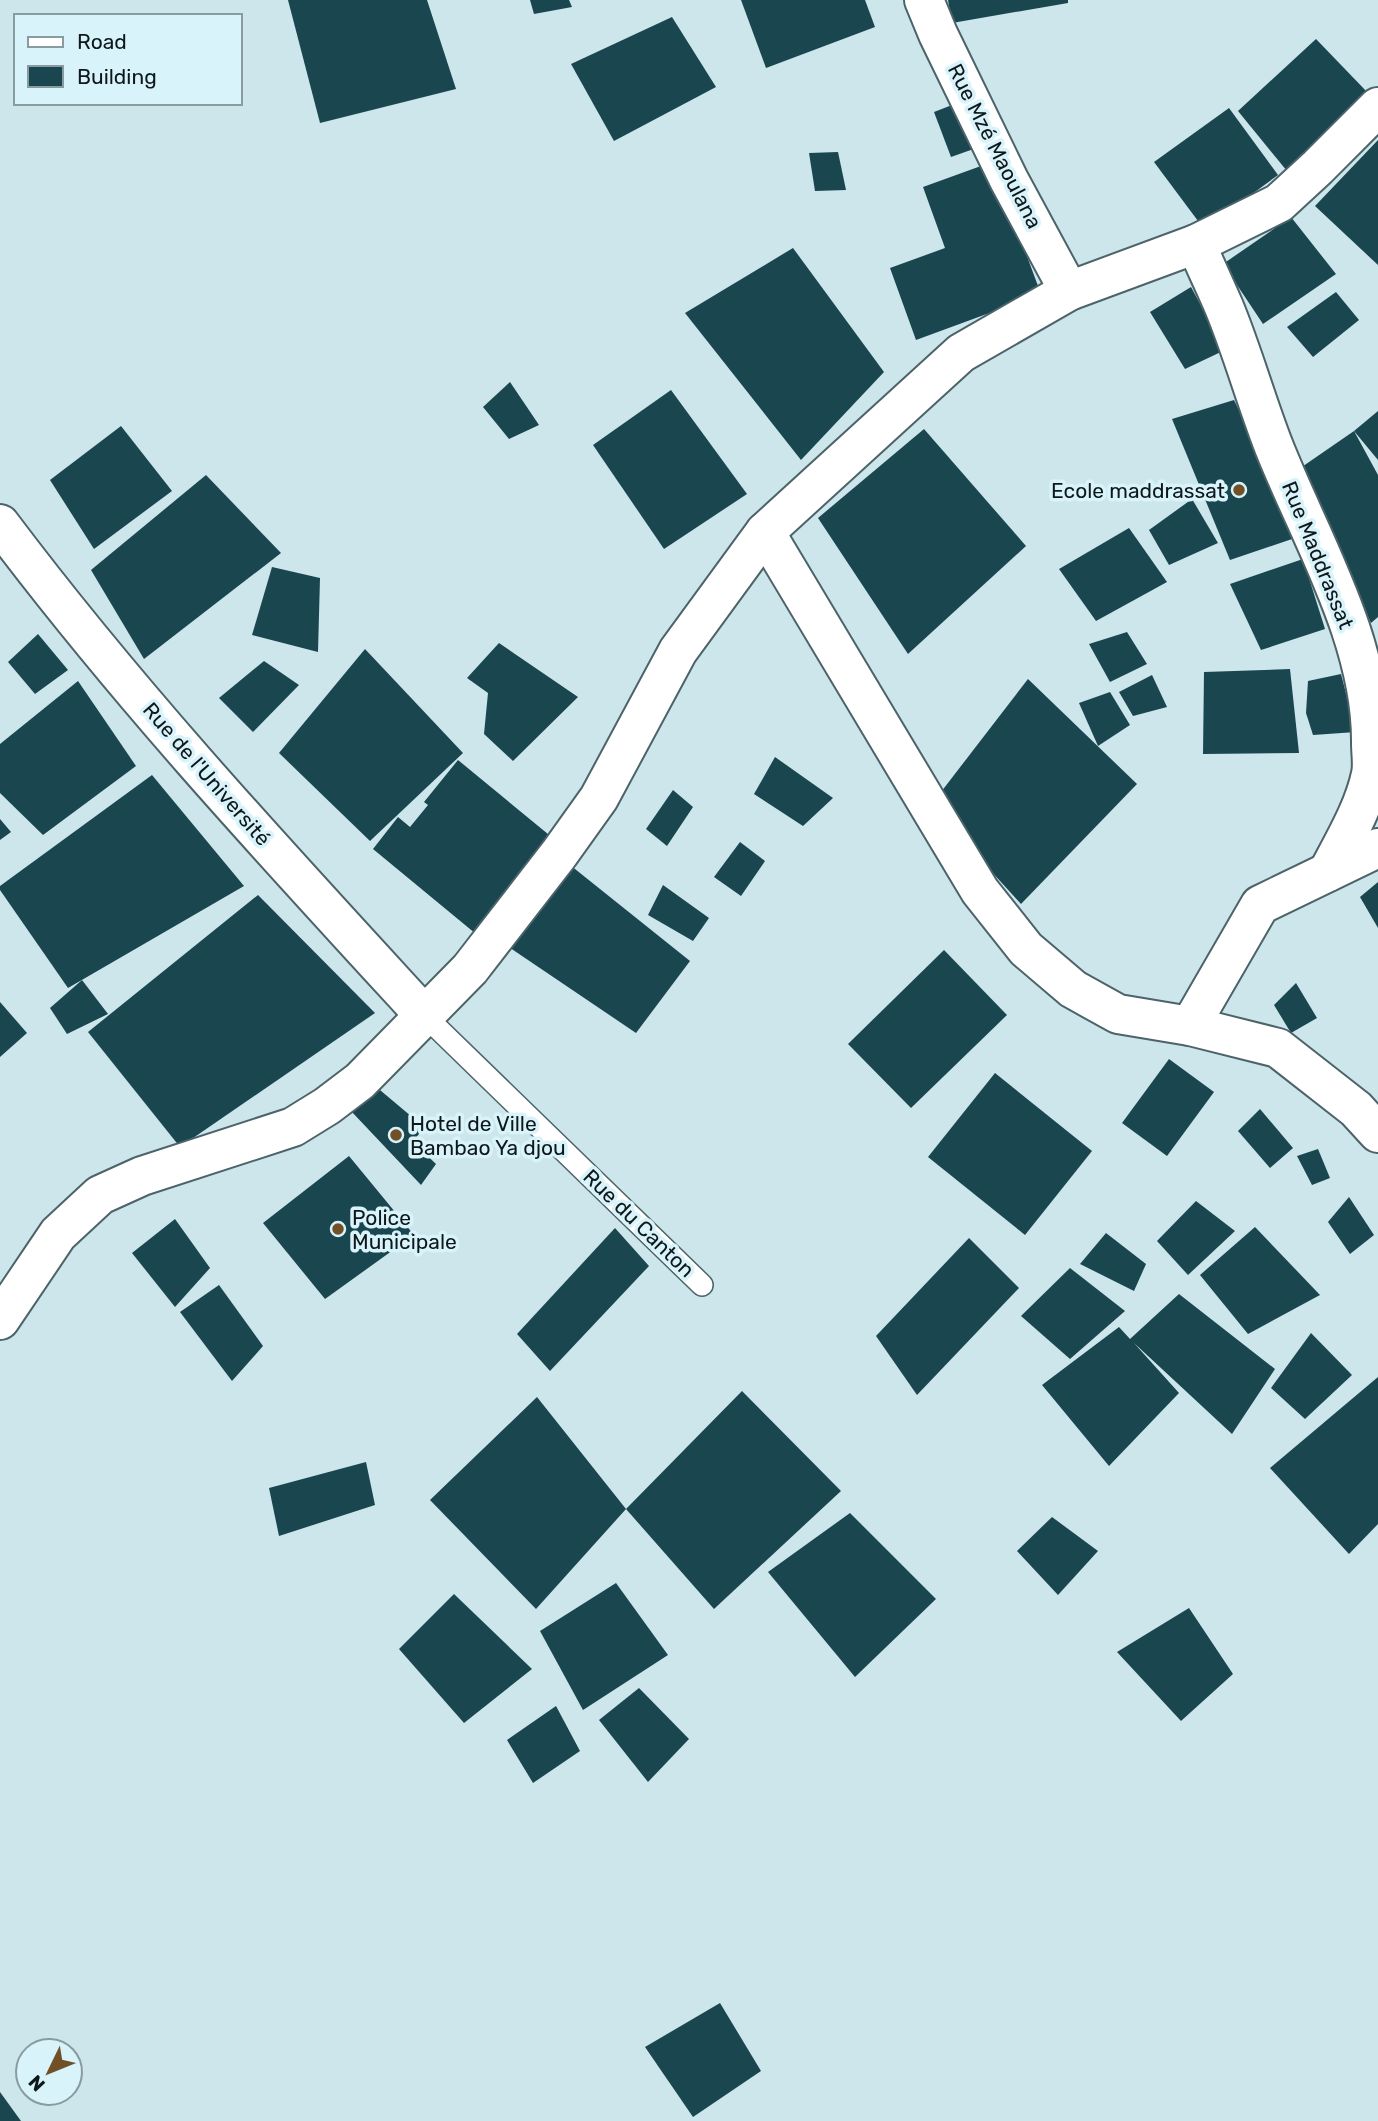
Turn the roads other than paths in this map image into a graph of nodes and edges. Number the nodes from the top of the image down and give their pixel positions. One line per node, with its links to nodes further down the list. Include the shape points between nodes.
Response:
1 (924, 0): 4 (street, Rue Mzé Maoulana, via 1009,180)
2 (1378, 107): 3 (street, via 1279,203)
3 (1195, 244): 4 (street); 8 (street, Rue Maddrassat, via 1225,308 1287,480 1341,603 1372,715 1371,774)
4 (1069, 291): 6 (street, via 961,354)
5 (0, 523): 9 (street, Rue de l'Université, via 180,746)
6 (765, 532): 9 (street, via 678,651 599,798 478,958); 10 (street, via 980,891 1026,949 1073,989 1118,1014)
7 (1378, 848): 8 (street)
8 (1328, 872): 10 (street, via 1261,905)
9 (425, 1016): 12 (lane, Rue du Canton); 13 (street, via 360,1081 293,1127 142,1176 100,1195 58,1234)
10 (1190, 1026): 11 (street, via 1279,1048 1356,1109)
11 (1378, 1133)
12 (702, 1285)
13 (0, 1320)

